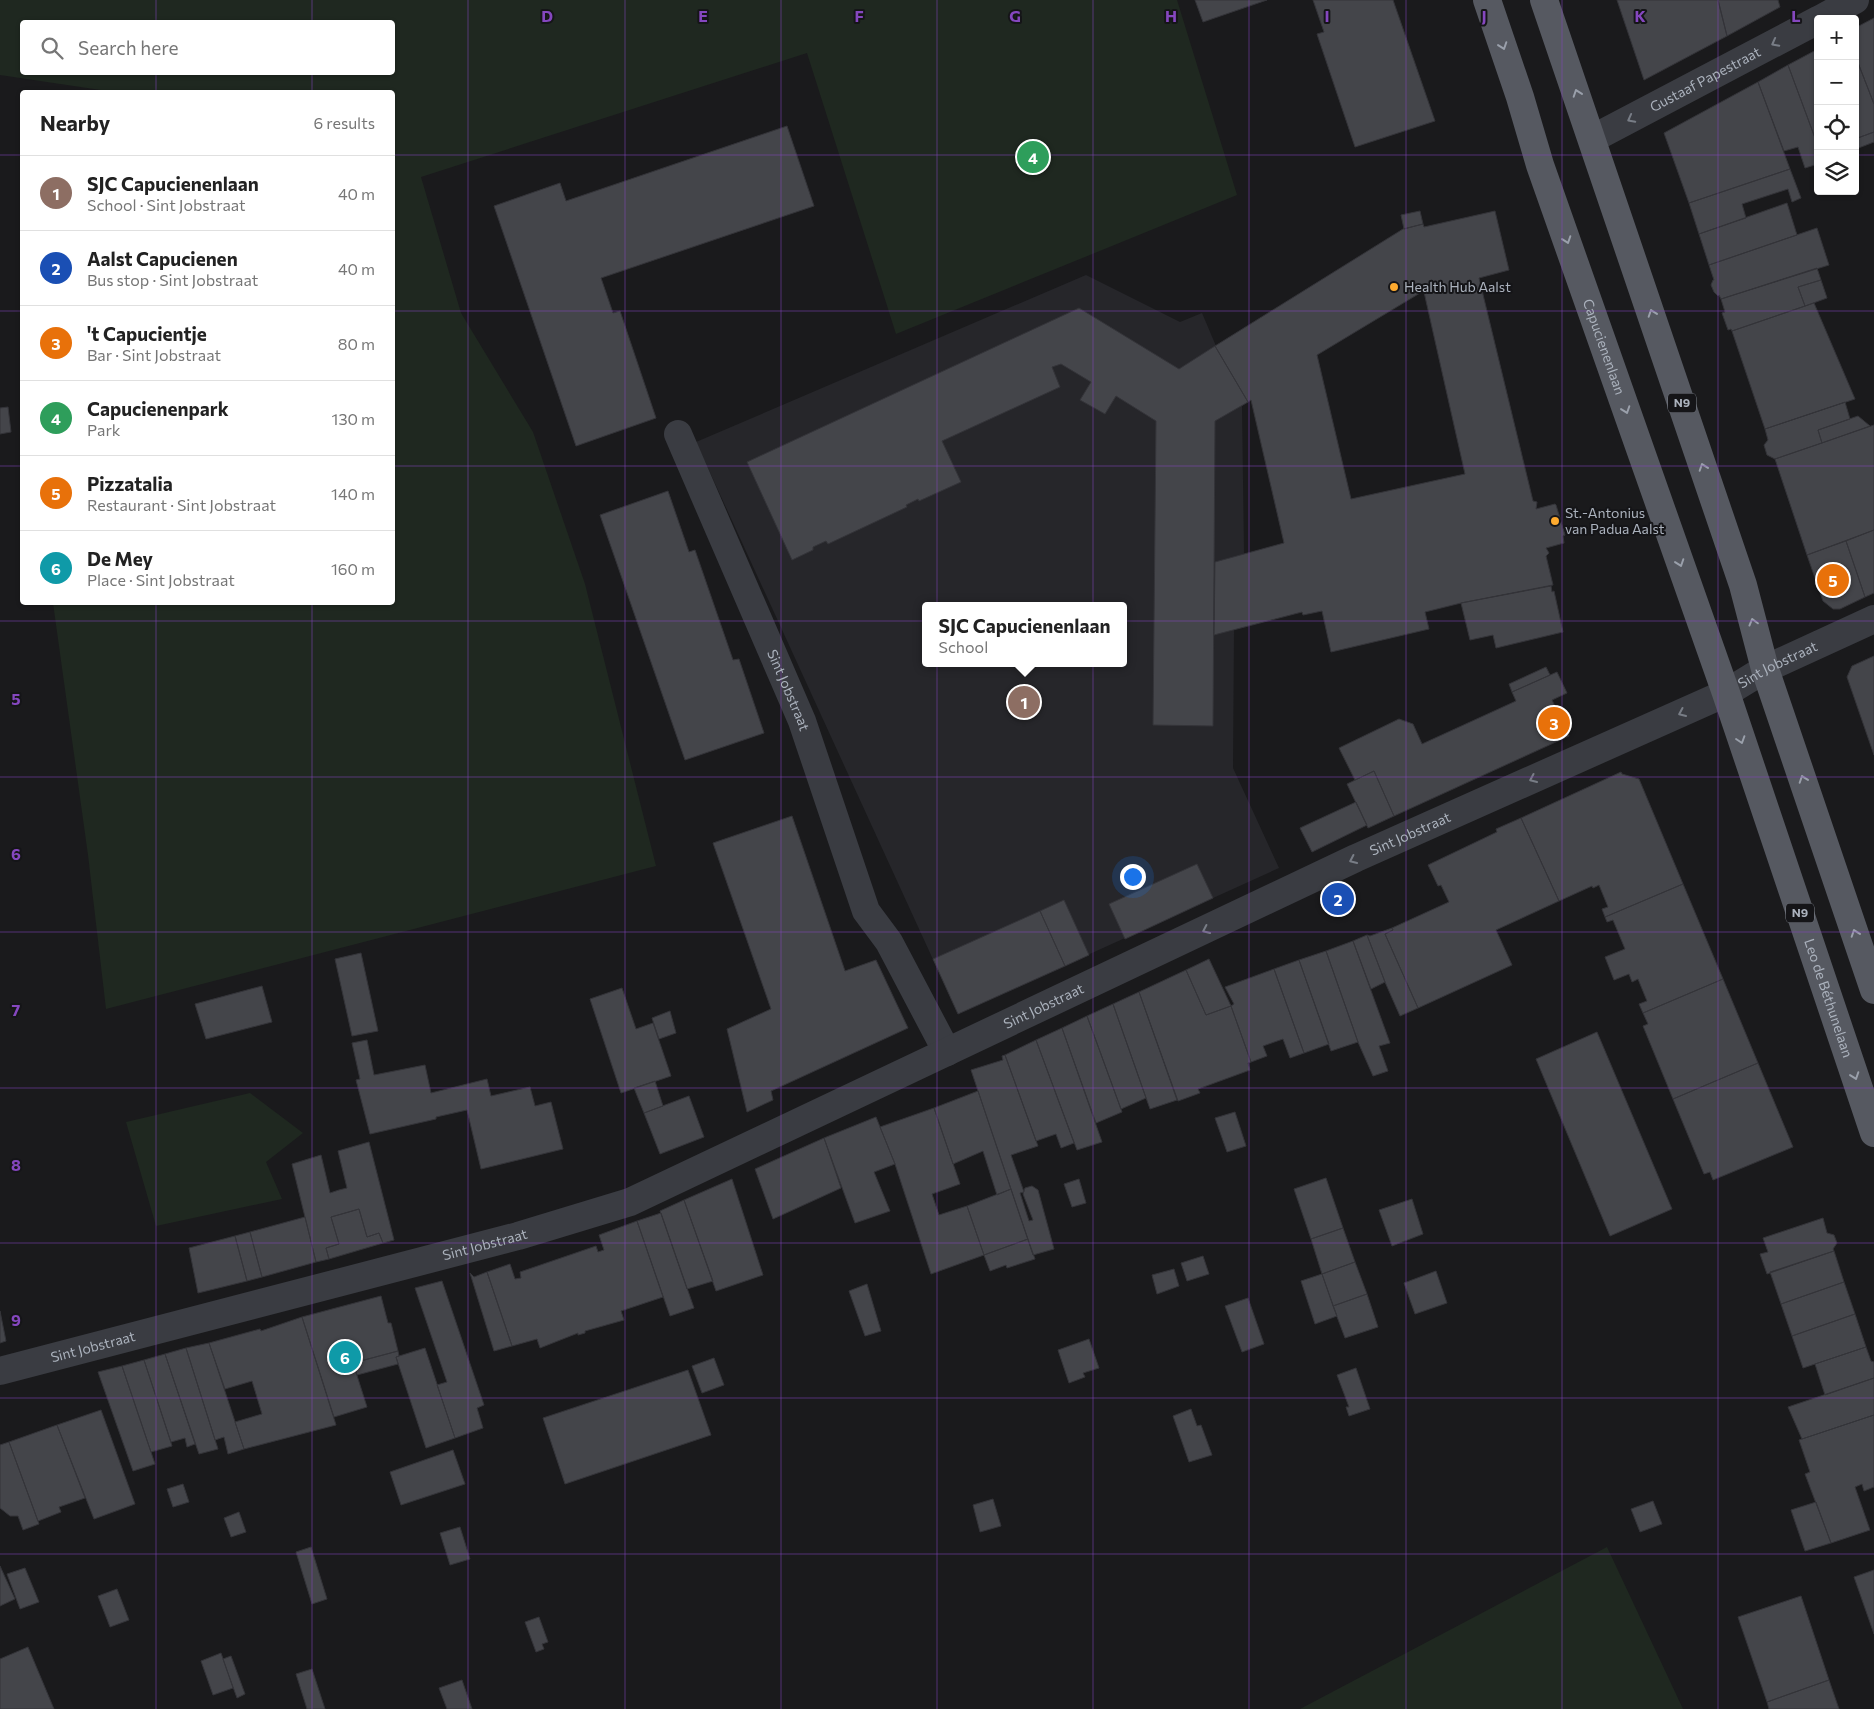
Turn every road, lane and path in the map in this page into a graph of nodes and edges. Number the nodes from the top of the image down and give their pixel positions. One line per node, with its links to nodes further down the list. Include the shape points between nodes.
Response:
1 (1487, 0): 10 (main road, Capucienenlaan / N9, one-way to 10, via 1540,165)
2 (1544, 0): 6 (main road, N9, one-way to 2)
3 (1855, 0): 4 (street, Gustaaf Papestraat)
4 (1827, 15)
5 (1814, 22): 6 (street, Gustaaf Papestraat, one-way to 6)
6 (1592, 139): 9 (main road, N9, one-way to 6, via 1743,585)
7 (678, 434): 12 (street, Sint Jobstraat, via 802,721 866,911 889,942)
8 (1874, 619): 9 (street, Sint Jobstraat)
9 (1765, 669): 10 (street, Sint Jobstraat); 11 (main road, N9, one-way to 9)
10 (1726, 693): 12 (street, Sint Jobstraat, one-way to 12, via 1356,858); 13 (main road, Leo de Béthunelaan / N9, one-way to 13)
11 (1874, 990)
12 (947, 1052): 14 (street, Sint Jobstraat, via 630,1202 518,1236)
13 (1874, 1133)
14 (0, 1371)

